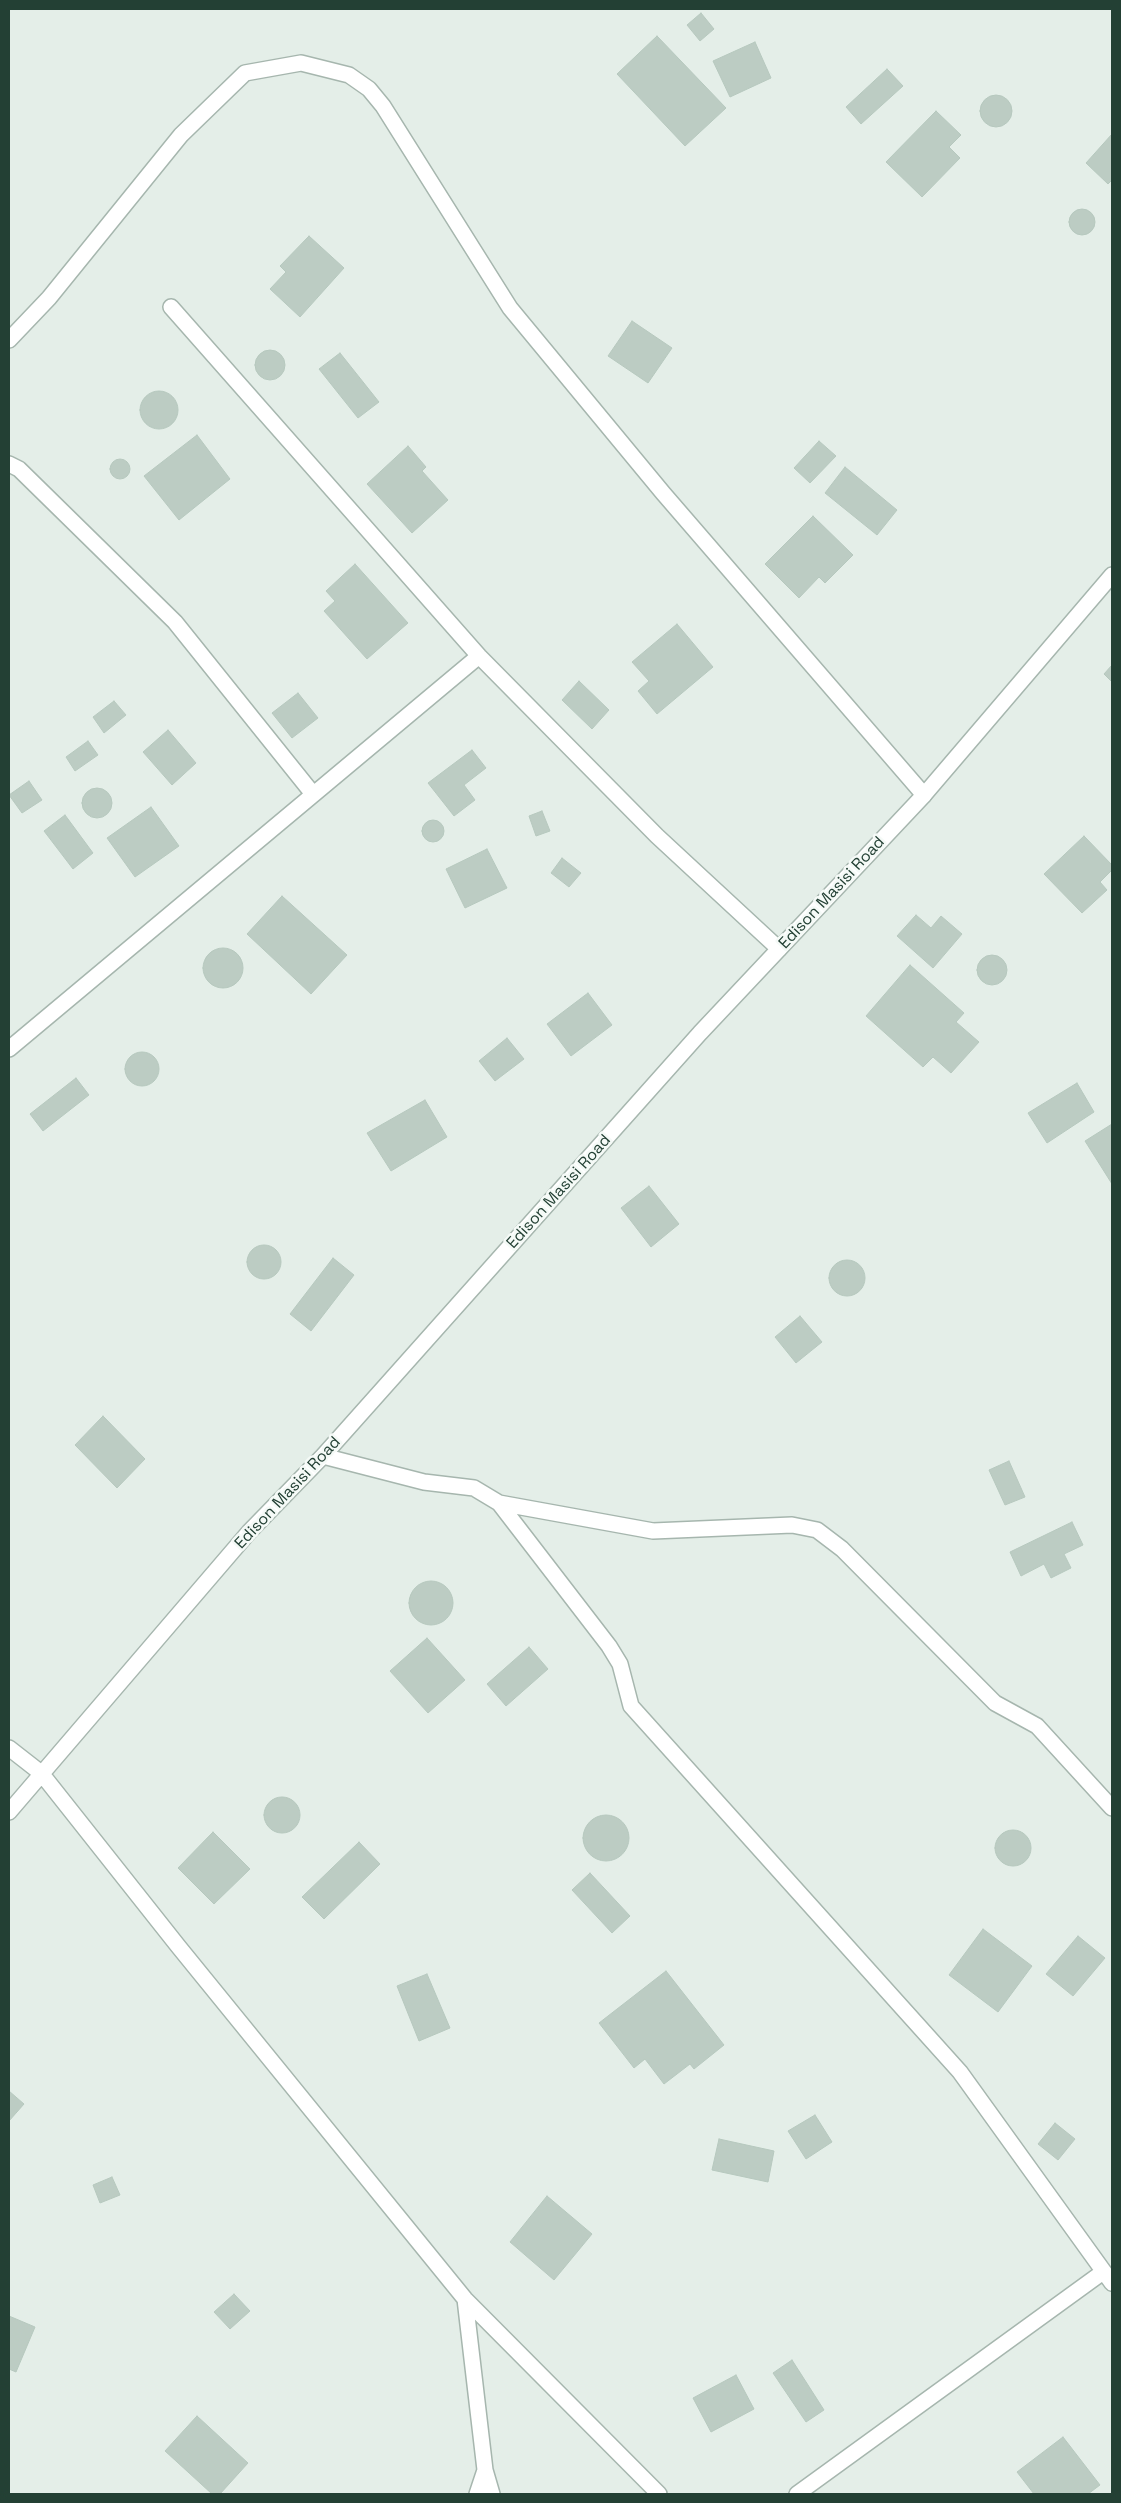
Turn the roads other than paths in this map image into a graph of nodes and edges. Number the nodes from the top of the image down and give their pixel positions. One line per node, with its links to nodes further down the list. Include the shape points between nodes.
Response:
1 (171, 307): 5 (street)
2 (9, 340): 7 (street, via 49,298 181,135 245,73 301,63 349,75 369,89 383,106 510,308)
3 (9, 464): 6 (street, via 18,469 175,622)
4 (1112, 575): 7 (street, Edison Masisi Road)
5 (479, 656): 6 (street); 8 (street, via 657,836)
6 (313, 794): 9 (street)
7 (924, 796): 8 (street, Edison Masisi Road)
8 (778, 949): 10 (street, Edison Masisi Road)
9 (9, 1049)
10 (323, 1456): 11 (street, via 424,1482 474,1488); 13 (street, Edison Masisi Road, via 250,1532)
11 (499, 1503): 14 (street, via 653,1531 792,1525 818,1530 842,1549 995,1703 1037,1726); 16 (street, via 609,1646 620,1664 631,1706 960,2072)
12 (9, 1748): 13 (street)
13 (41, 1773): 15 (street, Edison Masisi Road); 17 (street)
14 (1112, 1808)
15 (9, 1812)
16 (1108, 2278): 22 (street)
17 (465, 2299): 18 (street); 21 (street)
18 (485, 2470): 19 (street); 20 (street)
19 (477, 2494)
20 (492, 2494)
21 (659, 2494)
22 (797, 2494)

